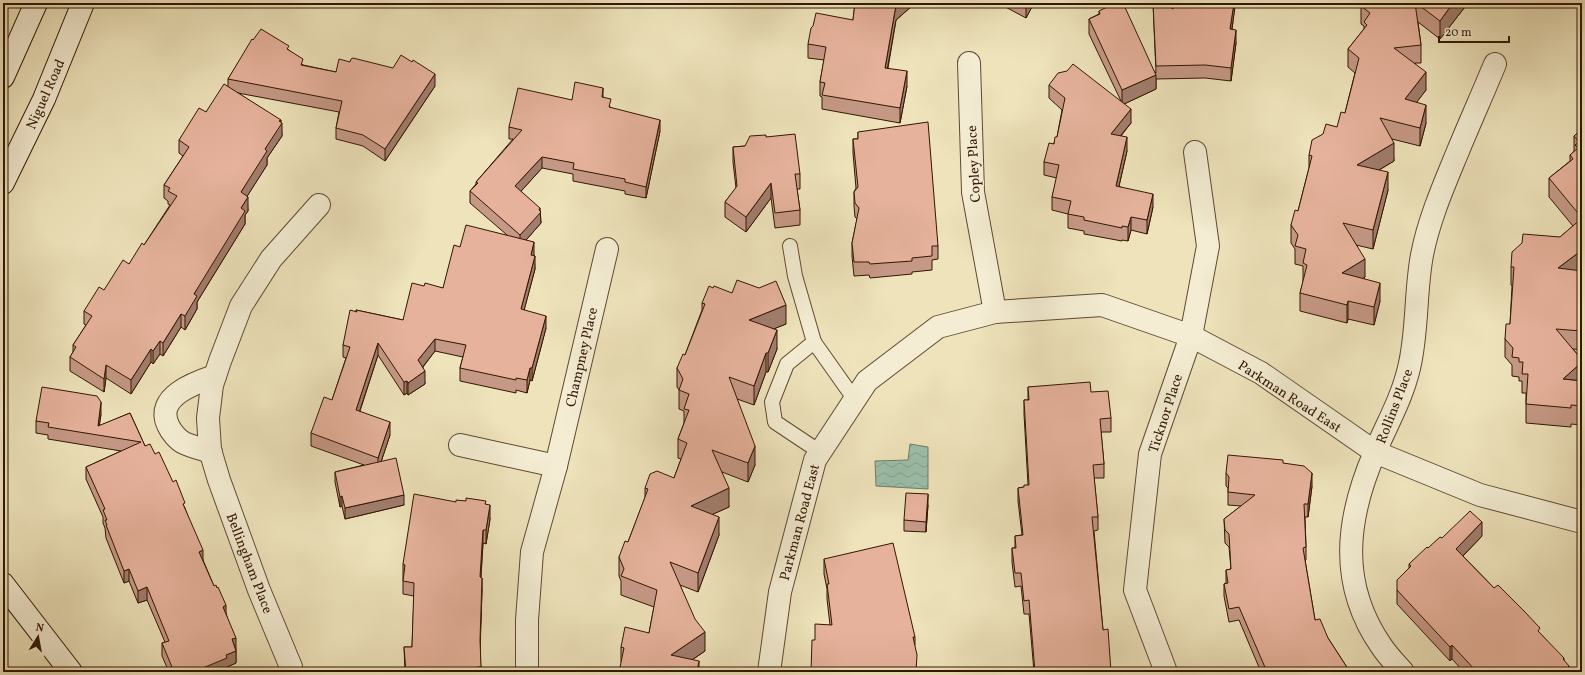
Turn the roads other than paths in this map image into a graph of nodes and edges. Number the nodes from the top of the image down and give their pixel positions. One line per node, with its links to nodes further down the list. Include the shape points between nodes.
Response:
1 (36, 3): 5 (street)
2 (83, 3): 7 (street, Niguel Road, via 44,99)
3 (969, 63): 11 (street, Copley Place, via 973,192)
4 (1495, 64): 19 (street, Rollins Place, via 1430,222 1422,255 1412,355 1407,376 1395,410)
5 (3, 77)
6 (1195, 152): 12 (street, Ticknor Place, via 1208,246)
7 (3, 183)
8 (319, 205): 14 (street, Bellingham Place, via 271,258 241,306)
9 (790, 246): 13 (lane, via 795,276)
10 (607, 248): 20 (street, Champney Place)
11 (995, 312): 12 (street, Parkman Road East, via 1102,305); 15 (street, Parkman Road East, via 938,327 867,382)
12 (1190, 336): 19 (street, Parkman Road East, via 1261,373); 27 (street, Ticknor Place, via 1150,454 1136,590)
13 (814, 342): 15 (lane); 18 (lane, via 787,364 772,402 775,422)
14 (214, 376): 17 (street, Bellingham Place, via 208,418); 17 (street, via 180,391 170,400 166,412 166,422 178,438 184,443)
15 (855, 400): 18 (street, Parkman Road East)
16 (460, 445): 20 (street)
17 (211, 452): 24 (street, Bellingham Place, via 259,590 291,667)
18 (820, 452): 26 (street, Parkman Road East, via 815,460 780,592)
19 (1375, 452): 21 (street, Parkman Road East, via 1480,495); 28 (street, Rollins Place, via 1362,486 1354,519 1351,570 1356,593 1367,620 1382,647)
20 (556, 466): 25 (street, Champney Place, via 532,552 526,620)
21 (1582, 522)
22 (3, 584): 23 (street)
23 (71, 672)
24 (289, 672)
25 (527, 672)
26 (768, 672)
27 (1166, 672)
28 (1403, 672)

